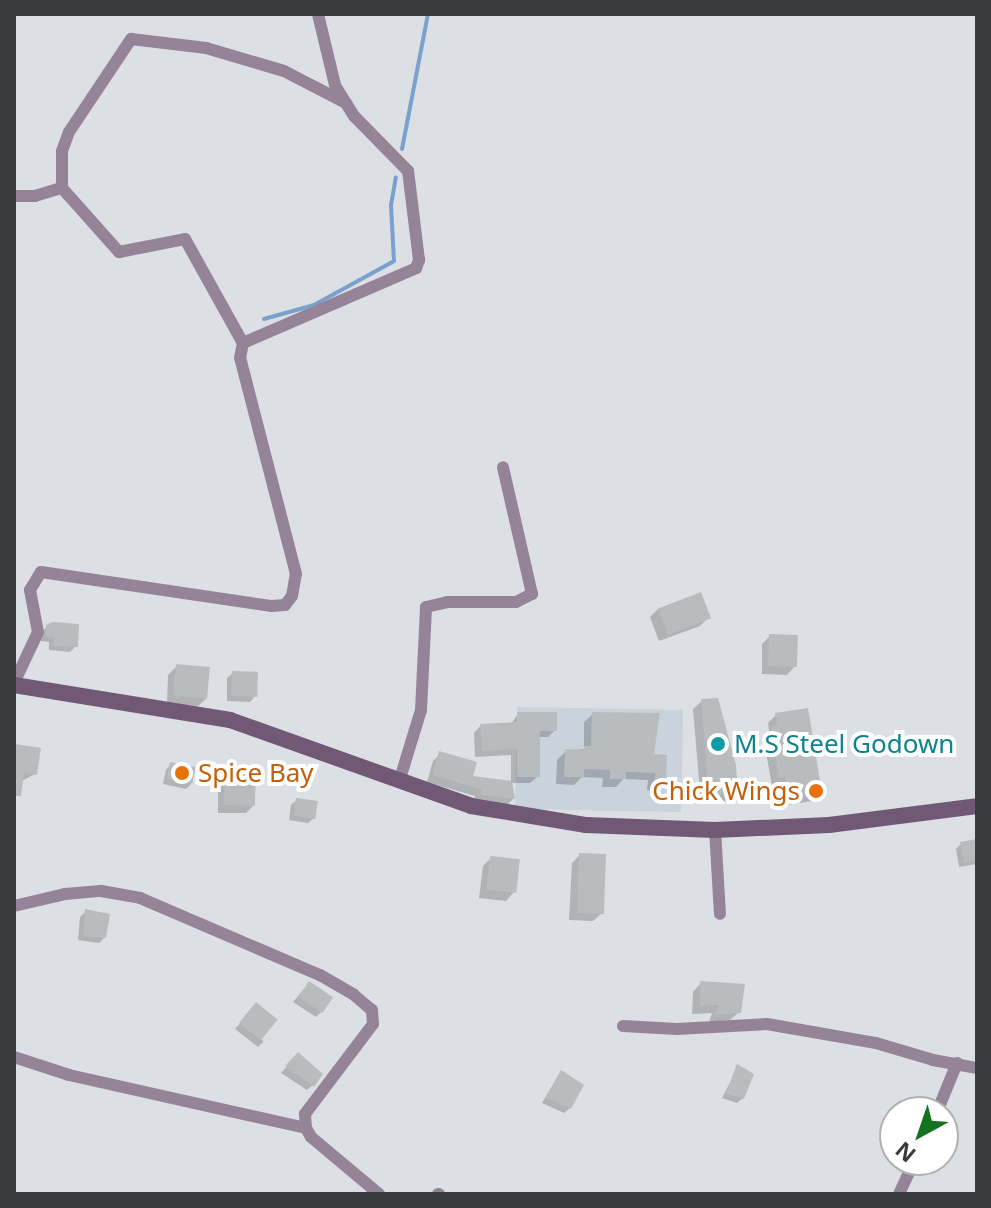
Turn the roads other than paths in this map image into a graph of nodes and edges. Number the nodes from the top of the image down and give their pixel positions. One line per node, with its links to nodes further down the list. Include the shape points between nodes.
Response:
1 (318, 14): 2 (street, via 335,85)
2 (347, 104): 3 (street, via 284,71 206,48 131,39 69,132 62,151); 5 (street, via 408,171 416,268)
3 (62, 188): 4 (street); 5 (street, via 119,252 185,239)
4 (14, 196)
5 (243, 343): 7 (street, via 240,358 296,574 292,596 285,605 271,606 41,572 30,590 38,632)
6 (503, 467): 8 (street, via 532,594 516,602 426,607 421,710)
7 (14, 684): 8 (main road, via 230,720)
8 (399, 782): 10 (main road, via 471,806 586,825)
9 (977, 806): 10 (main road, via 829,825)
10 (715, 830): 12 (street)
11 (14, 906): 18 (street, via 101,891 140,898 320,975 354,995 372,1010 373,1024 305,1114)
12 (720, 914)
13 (623, 1026): 15 (street, via 767,1024)
14 (14, 1057): 18 (street, via 69,1075)
15 (957, 1063): 16 (street); 17 (street)
16 (977, 1068)
17 (944, 1096)
18 (306, 1128): 19 (street)
19 (379, 1194)

